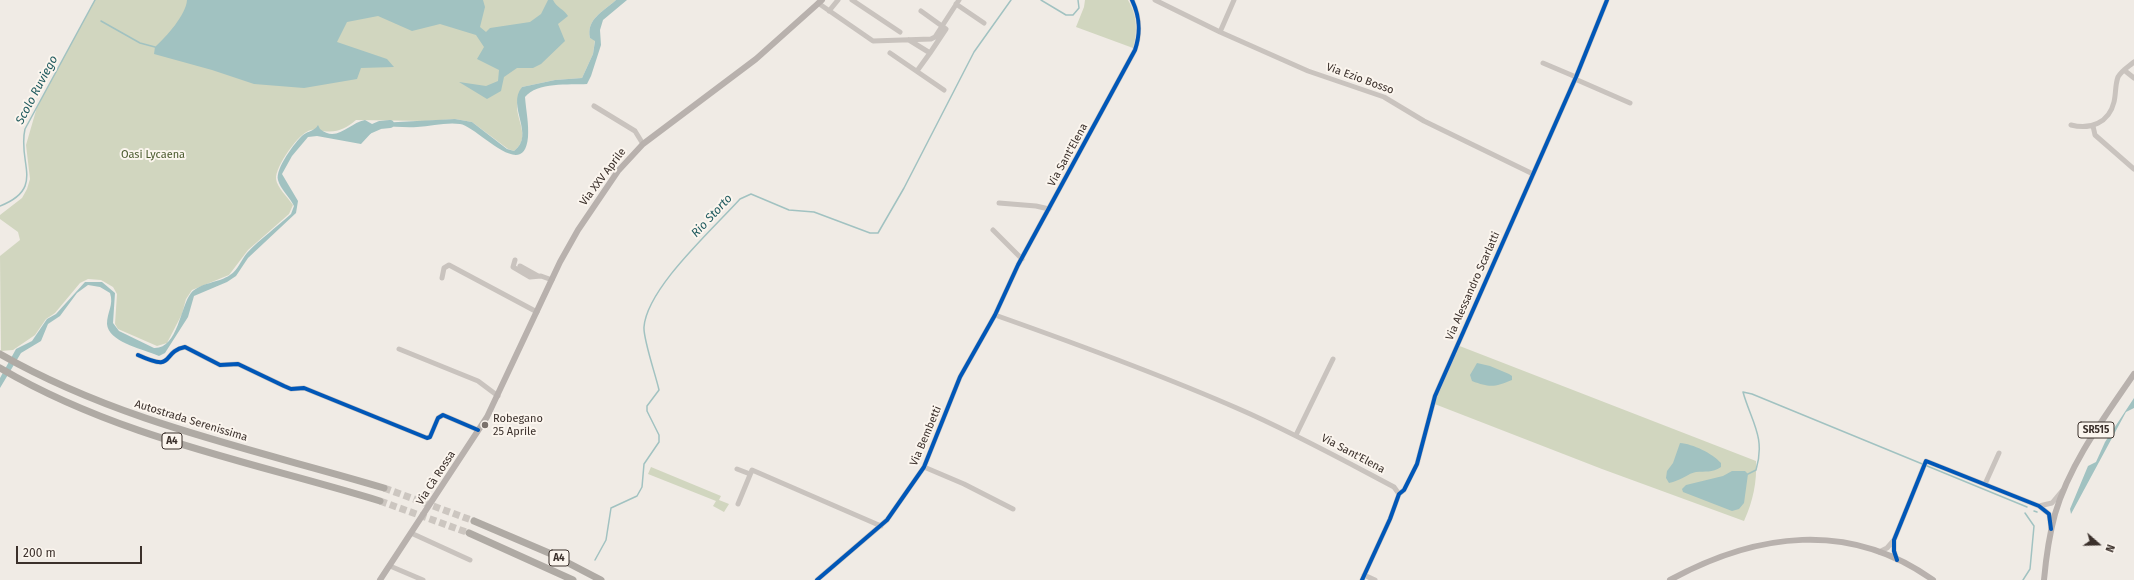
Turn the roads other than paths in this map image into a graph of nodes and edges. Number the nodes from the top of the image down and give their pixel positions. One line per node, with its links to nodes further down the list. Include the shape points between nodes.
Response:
1 (838, 0): 10 (street)
2 (852, 0): 13 (street)
3 (1132, 0): 33 (street, Via Sant'Elena, via 1139,19 1139,38 1135,50)
4 (1155, 0): 14 (street, Via Ezio Bosso)
5 (1234, 0): 14 (street)
6 (1607, 0): 22 (street, Via Alessandro Scarlatti)
7 (820, 1): 10 (street); 29 (main road, Via XXV Aprile, via 761,55)
8 (958, 2): 11 (street); 12 (street)
9 (921, 11): 12 (street)
10 (829, 12): 15 (street, via 873,41)
11 (984, 23)
12 (943, 25): 15 (street, via 931,39); 17 (street, via 946,29)
13 (900, 32)
14 (1220, 32): 31 (street, Via Ezio Bosso, via 1308,71 1384,97 1424,121)
15 (910, 40): 17 (street)
16 (890, 53): 21 (street)
17 (930, 53): 21 (street)
18 (2134, 62): 20 (street)
19 (1543, 63): 22 (street)
20 (2124, 70): 23 (street); 28 (street, via 2117,79 2109,114)
21 (917, 71): 24 (street)
22 (1575, 78): 25 (street); 31 (street, Via Alessandro Scarlatti)
23 (2134, 78)
24 (944, 90)
25 (1630, 103)
26 (594, 106): 29 (street, via 635,131)
27 (2071, 125): 28 (street, via 2084,128)
28 (2092, 126): 30 (street, via 2095,135)
29 (643, 144): 40 (main road, Via XXV Aprile, via 618,171 597,200)
30 (2134, 169)
31 (1533, 174): 60 (street, Via Alessandro Scarlatti, via 1435,396 1417,464 1404,490)
32 (999, 203): 33 (street)
33 (1049, 209): 35 (street, Via Sant'Elena)
34 (992, 230): 35 (street)
35 (1022, 259): 42 (street, Via Sant'Elena)
36 (515, 260): 38 (street, via 513,267 530,277)
37 (520, 266): 38 (street)
38 (538, 276): 40 (street)
39 (442, 278): 41 (street, via 444,268 449,265)
40 (552, 280): 41 (main road, Via XXV Aprile)
41 (537, 312): 49 (main road, Via XXV Aprile)
42 (995, 315): 52 (street, Via Sant'Elena, via 1104,353); 54 (street, Via Bembetti, via 960,377)
43 (399, 349): 50 (street, via 478,381)
44 (0, 354): 58 (highway, Autostrada Serenissima / A4, via 86,397 151,421)
45 (138, 355): 51 (street, via 155,363 161,362 166,361 176,350 185,347 220,365 238,364 291,389 304,388 427,438 430,437 438,418 443,416)
46 (1333, 359): 52 (street)
47 (0, 368): 61 (highway, A4, via 82,409 147,434)
48 (2134, 374): 59 (main road, SR515, via 2091,438)
49 (504, 384): 50 (main road, Via Cà Rossa)
50 (498, 396): 51 (main road, Via Cà Rossa)
51 (478, 430): 68 (main road, Via Cà Rossa)
52 (1296, 435): 60 (street, Via Sant'Elena, via 1394,487)
53 (1999, 453): 57 (street)
54 (924, 467): 64 (street, via 964,484); 66 (street, Via Bembetti, via 894,512)
55 (737, 469): 56 (street)
56 (750, 474): 62 (street); 66 (street, via 752,470)
57 (1986, 484): 63 (street); 70 (street, via 1927,461 1923,464)
58 (384, 488)
59 (2064, 490): 63 (street, via 2052,504); 67 (main road, SR515)
60 (1399, 494): 75 (street, Via Alessandro Scarlatti)
61 (380, 501)
62 (738, 504)
63 (2039, 506): 67 (street, via 2048,514)
64 (1013, 510)
65 (474, 521): 79 (highway, A4, via 549,553)
66 (881, 526): 80 (street, Via Bembetti)
67 (2051, 529): 84 (main road, SR515)
68 (411, 533): 72 (street); 74 (main road, Via Cà Rossa)
69 (469, 533): 78 (highway, A4)
70 (1894, 540): 71 (street); 73 (street)
71 (1879, 552): 73 (main road); 82 (main road, via 1848,544 1816,540 1769,542 1722,555)
72 (470, 560)
73 (1897, 560): 83 (main road)
74 (390, 566): 76 (main road, Via Cà Rossa); 77 (street)
75 (1363, 577): 81 (street, Via Alessandro Scarlatti)
76 (380, 580)
77 (423, 580)
78 (574, 580)
79 (601, 580)
80 (817, 580)
81 (1375, 580)
82 (1670, 580)
83 (1933, 580)
84 (2044, 580)

